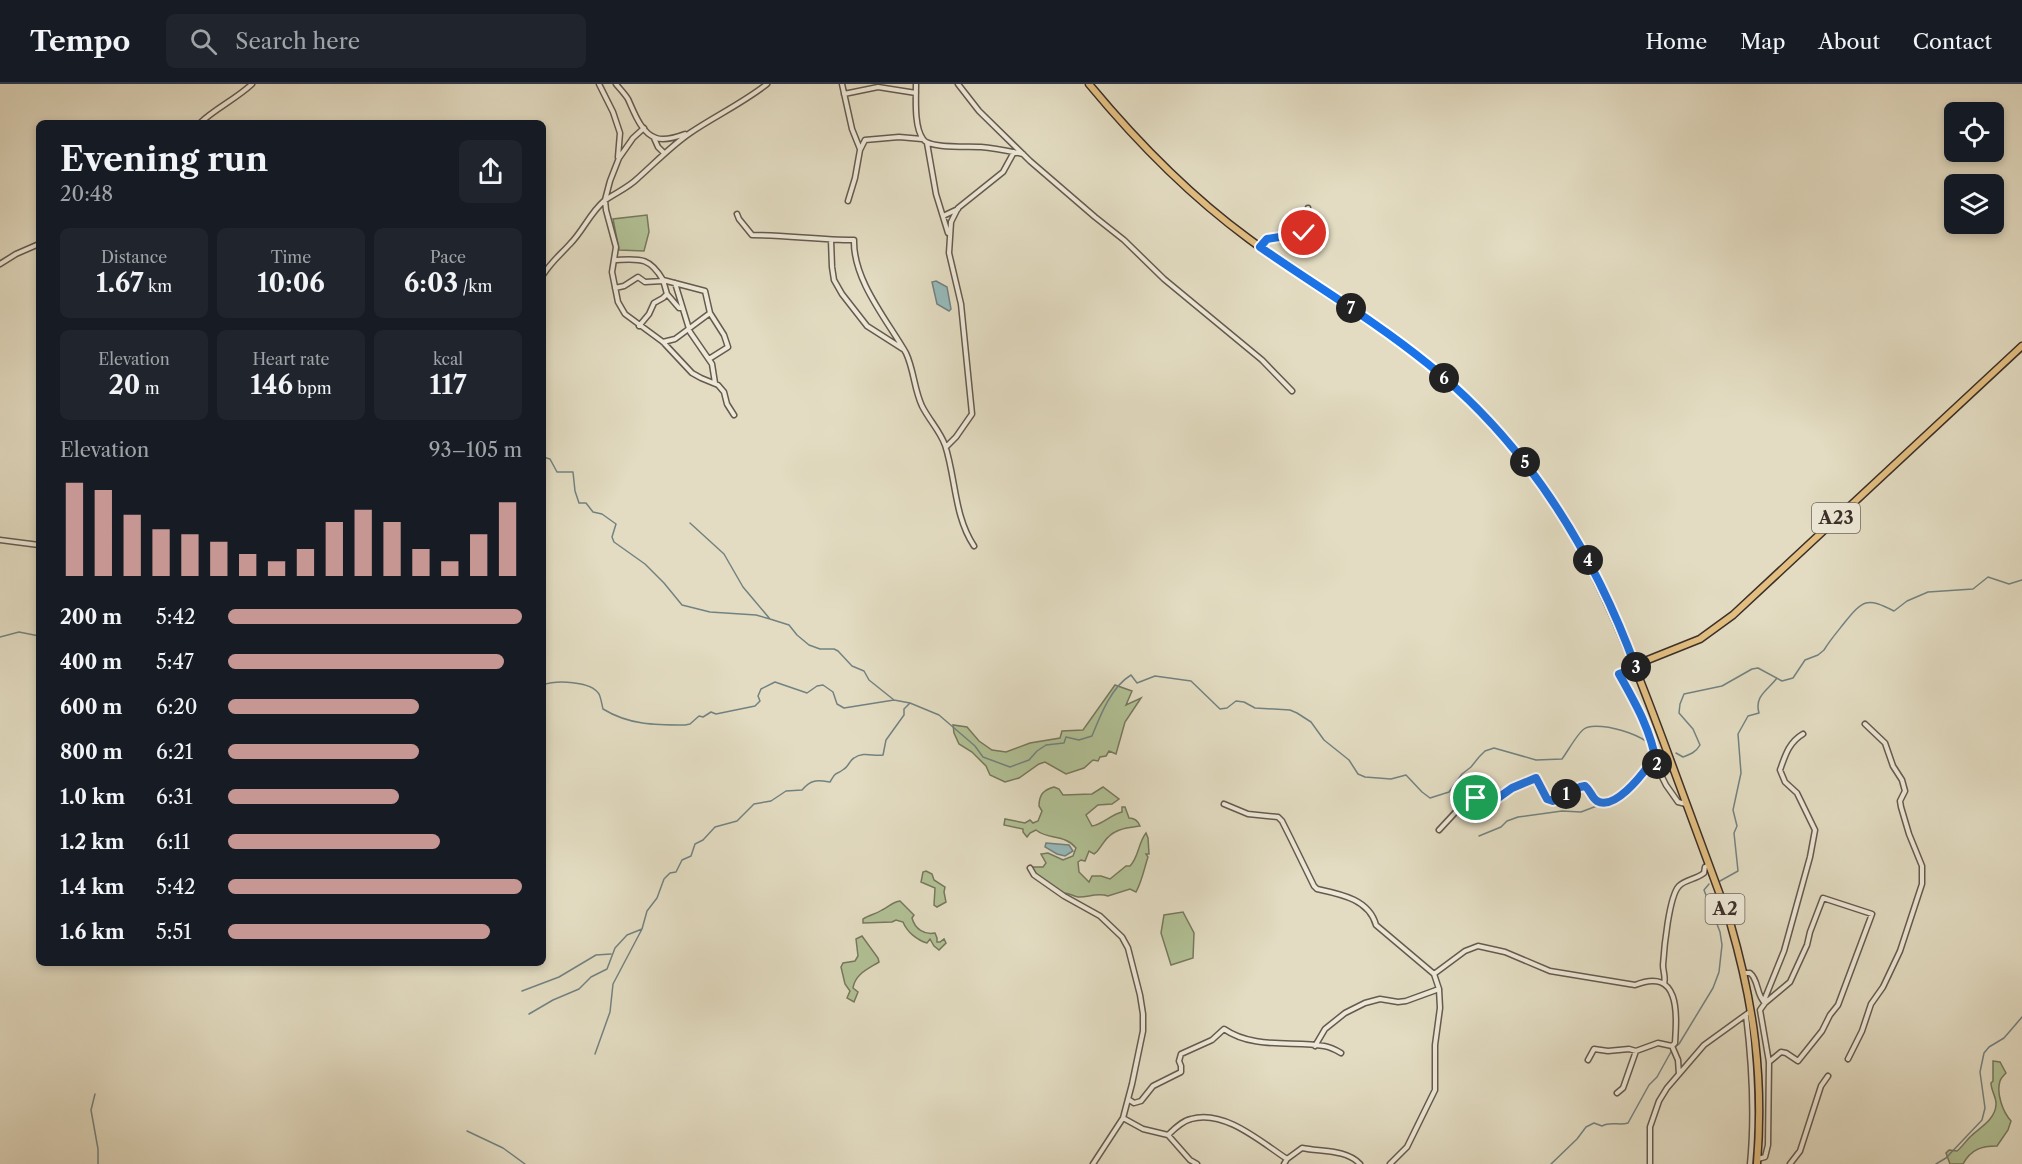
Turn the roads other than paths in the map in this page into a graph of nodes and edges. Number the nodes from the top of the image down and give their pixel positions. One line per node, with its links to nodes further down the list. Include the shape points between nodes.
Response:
1 (252, 84): 11 (street)
2 (599, 84): 21 (street, via 620,133)
3 (616, 84): 12 (street)
4 (767, 84): 13 (street)
5 (842, 84): 10 (street)
6 (916, 84): 9 (street)
7 (958, 84): 20 (street)
8 (1089, 84): 31 (main road, A2, via 1176,178)
9 (916, 93): 10 (street, via 878,87); 15 (street)
10 (844, 94): 17 (street)
11 (203, 120)
12 (645, 128): 14 (street); 21 (street)
13 (689, 133): 14 (street); 19 (street)
14 (654, 138): 19 (street)
15 (922, 139): 16 (street); 17 (street, via 869,139)
16 (927, 143): 18 (street); 27 (street)
17 (860, 150): 23 (street)
18 (1014, 152): 20 (street); 24 (street, via 1003,172)
19 (664, 153): 22 (street, via 636,180)
20 (1023, 154): 48 (street)
21 (619, 158): 22 (street)
22 (605, 200): 32 (street, via 615,240); 34 (street)
23 (848, 201)
24 (958, 208): 27 (street); 28 (street)
25 (1308, 208): 31 (street, via 1306,232 1267,239)
26 (737, 214): 29 (street, via 752,235)
27 (943, 216): 28 (street)
28 (949, 236): 50 (street, via 961,304 972,414)
29 (831, 240): 45 (street, via 834,280 842,294 867,326); 45 (street, via 854,240 855,255 870,295)
30 (36, 245): 33 (street)
31 (1260, 247): 54 (main road, A2, via 1382,329 1478,408 1549,495 1584,553)
32 (614, 260): 35 (street, via 647,262 654,265); 37 (street)
33 (0, 264)
34 (546, 270)
35 (663, 280): 36 (street); 37 (street, via 645,282 638,277); 38 (street)
36 (675, 283): 39 (street); 40 (street, via 705,291)
37 (615, 288): 41 (street, via 620,307)
38 (667, 294): 39 (street); 41 (street, via 654,303)
39 (681, 308): 42 (street)
40 (710, 313): 42 (street); 46 (street, via 728,347)
41 (639, 326): 43 (street)
42 (688, 329): 43 (street); 46 (street)
43 (663, 342): 47 (street, via 692,373)
44 (2022, 346): 54 (main road, A23, via 1733,615 1700,639)
45 (904, 350): 50 (street, via 922,405)
46 (709, 359): 47 (street)
47 (716, 384): 49 (street)
48 (1292, 390)
49 (734, 415)
50 (946, 448): 53 (street, via 959,510)
51 (0, 540): 52 (street)
52 (36, 545)
53 (974, 546)
54 (1635, 667): 57 (street, via 1619,674 1644,718); 59 (main road, A2)
55 (1865, 724): 74 (street, via 1884,743 1902,780 1903,818 1923,874 1900,951 1871,1004)
56 (1803, 734): 67 (street, via 1789,748 1780,770 1785,782 1797,793 1815,830 1783,956)
57 (1657, 767): 59 (street, via 1678,802); 60 (street, via 1649,765 1625,793 1602,802 1585,786 1553,801 1547,799 1536,778 1512,788 1484,808 1476,798 1465,802)
58 (1224, 804): 64 (street, via 1248,814 1278,817 1314,886 1366,906 1376,925)
59 (1686, 804): 61 (main road, A2)
60 (1439, 830)
61 (1710, 865): 63 (main road, A2); 65 (street, via 1674,892 1664,953)
62 (1030, 868): 80 (street, via 1064,896 1100,916 1128,948 1143,1014)
63 (1744, 973): 67 (street, via 1754,976 1759,996); 68 (main road, A2)
64 (1434, 974): 65 (street, via 1478,946 1505,952 1550,971 1635,985 1648,980); 66 (street)
65 (1664, 984): 71 (street, via 1675,1004)
66 (1438, 989): 70 (street, via 1407,1001 1380,999 1365,1003 1324,1029); 84 (street, via 1435,1090)
67 (1766, 1002): 76 (street, via 1760,1010); 76 (street, via 1790,982 1823,898 1872,914 1838,1005 1822,1031 1798,1061 1781,1052)
68 (1752, 1010): 69 (street); 85 (main road, A2, via 1760,1080)
69 (1746, 1015): 77 (street, via 1704,1045); 92 (street, via 1754,1125)
70 (1315, 1046): 73 (street); 80 (street, via 1258,1042 1224,1029 1212,1041 1181,1054 1181,1072 1153,1086 1141,1101)
71 (1672, 1046): 72 (street, via 1658,1042); 77 (street)
72 (1636, 1051): 75 (street, via 1594,1049); 79 (street, via 1623,1088)
73 (1341, 1053)
74 (1848, 1059)
75 (1588, 1060)
76 (1769, 1062): 85 (street, via 1768,1145 1765,1157)
77 (1679, 1074): 91 (street, via 1659,1101 1650,1127)
78 (1828, 1076): 93 (street, via 1821,1086 1800,1151)
79 (1617, 1093)
80 (1128, 1100): 81 (street)
81 (1123, 1118): 82 (street, via 1143,1129); 86 (street)
82 (1168, 1135): 83 (street, via 1191,1119 1210,1117 1233,1124); 87 (street)
83 (1287, 1159): 88 (street); 89 (street, via 1302,1148 1321,1149 1344,1154)
84 (1397, 1162): 90 (street)
85 (1757, 1162)
86 (1093, 1164)
87 (1197, 1164)
88 (1284, 1164)
89 (1360, 1164)
90 (1390, 1164)
91 (1650, 1164)
92 (1750, 1164)
93 (1790, 1164)

